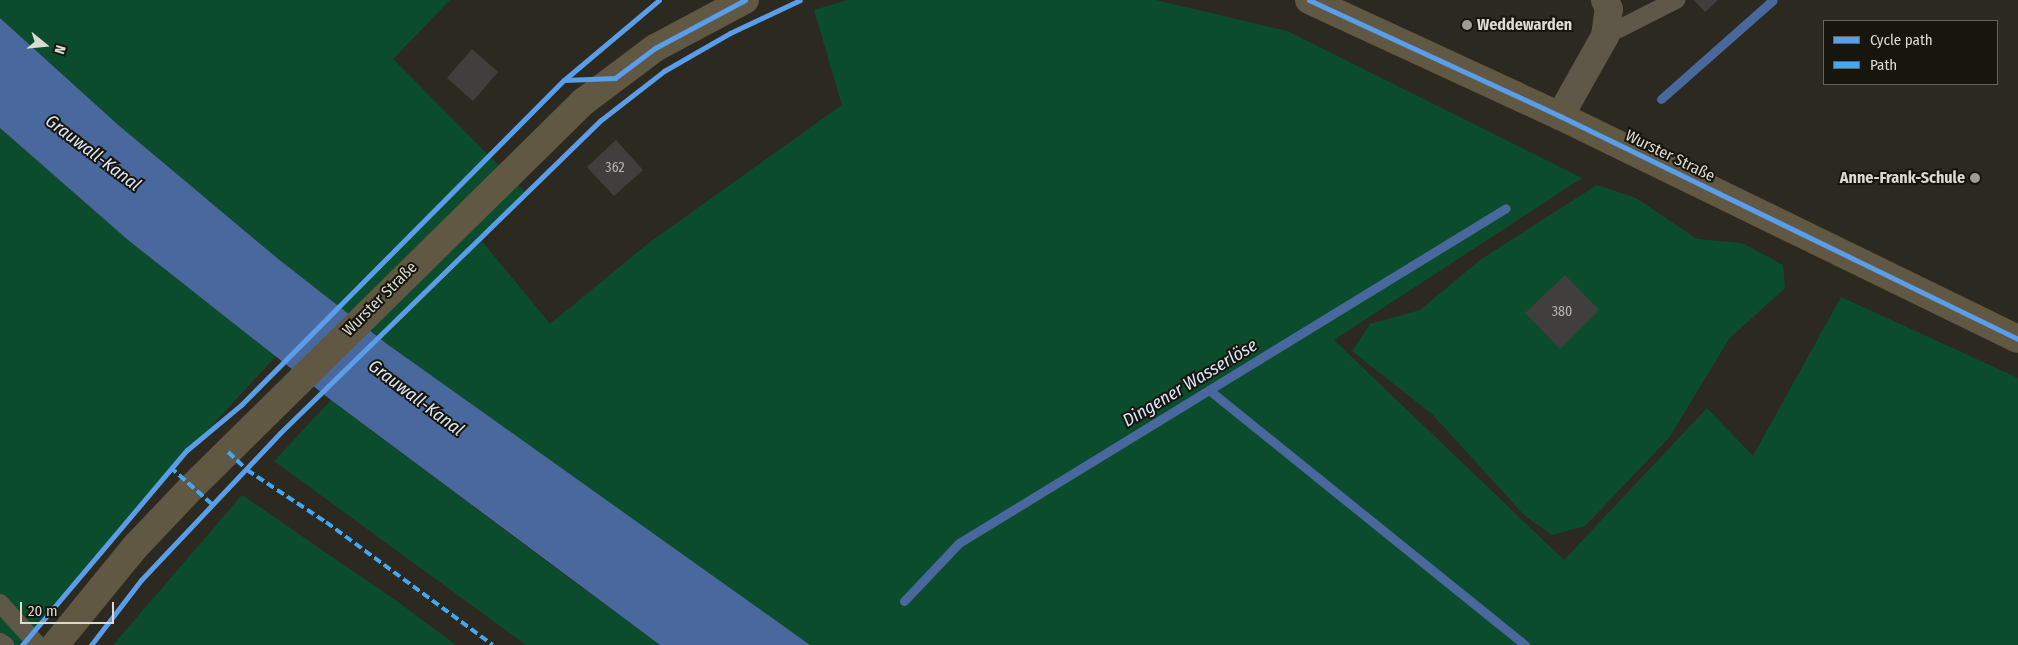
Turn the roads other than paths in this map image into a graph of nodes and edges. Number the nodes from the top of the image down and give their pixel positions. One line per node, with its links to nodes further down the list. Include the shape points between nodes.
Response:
1 (745, 0): 12 (main road, Wurster Straße, via 655,48 583,102 402,277 135,547)
2 (1309, 0): 6 (main road, Wurster Straße)
3 (1605, 0): 5 (street, via 1609,9)
4 (1676, 0): 5 (lane)
5 (1605, 36): 6 (street)
6 (1560, 116): 7 (main road, Wurster Straße)
7 (2018, 339)
8 (0, 603): 11 (lane)
9 (0, 642): 10 (lane)
10 (5, 645)
11 (38, 645)
12 (55, 645)

